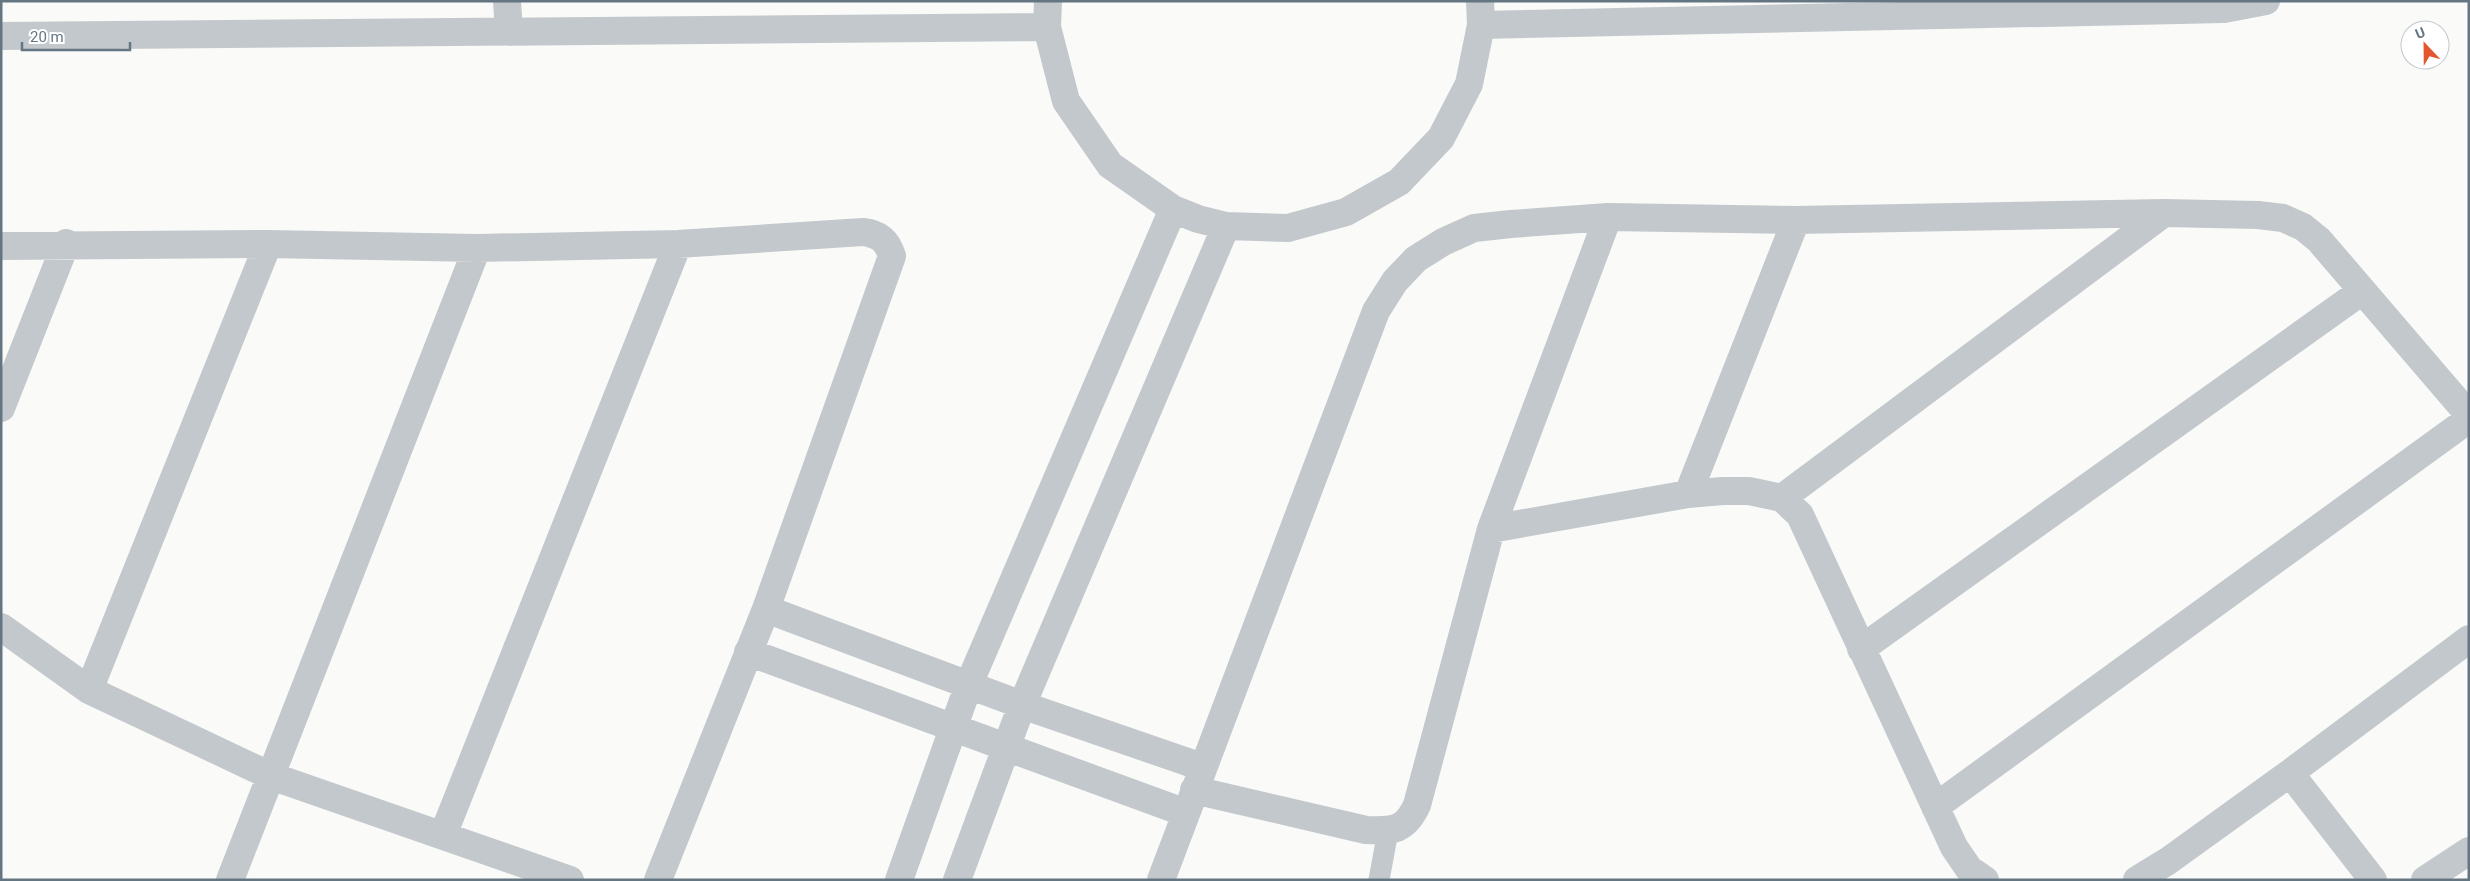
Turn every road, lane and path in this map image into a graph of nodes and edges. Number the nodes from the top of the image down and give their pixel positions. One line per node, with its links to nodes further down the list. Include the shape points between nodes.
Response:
1 (507, 1): 7 (street)
2 (2266, 1): 4 (street, via 2224,9)
3 (1917, 9): 4 (street); 5 (street)
4 (1965, 9)
5 (1481, 13): 13 (street, via 1469,84 1441,138 1399,182 1346,212 1288,228)
6 (1048, 14): 7 (street); 9 (street, via 1066,101 1110,165)
7 (509, 32): 8 (street)
8 (1, 36)
9 (1173, 209): 13 (street); 31 (street)
10 (2164, 213): 12 (street); 19 (street, via 2283,218 2303,227 2319,240); 24 (street)
11 (1608, 217): 12 (street); 25 (street); 38 (street, via 1474,228 1416,259 1395,281 1376,311)
12 (1796, 220): 23 (street)
13 (1226, 226): 33 (street)
14 (66, 243): 15 (street); 17 (street); 20 (street)
15 (268, 244): 18 (street); 32 (street)
16 (678, 244): 18 (street); 26 (street, via 863,232 875,233 884,240 892,256); 41 (street)
17 (1, 246)
18 (477, 248): 37 (street)
19 (2362, 291): 21 (street); 29 (street)
20 (1, 408)
21 (2469, 415)
22 (2469, 419): 39 (street)
23 (1688, 494): 24 (street, via 1749,491); 25 (street)
24 (1782, 498): 29 (street, via 1800,515)
25 (1491, 530): 40 (street, via 1417,805 1412,818 1402,827)
26 (766, 609): 30 (street); 31 (street)
27 (1, 627): 32 (street)
28 (2469, 639): 36 (street)
29 (1861, 649): 39 (street)
30 (748, 652): 34 (street); 45 (street)
31 (969, 684): 33 (street); 34 (street)
32 (89, 690): 37 (street)
33 (1022, 705): 35 (street); 38 (street)
34 (952, 729): 35 (street); 46 (street)
35 (1005, 747): 38 (street); 47 (street)
36 (2290, 773): 51 (street); 52 (street)
37 (271, 776): 41 (street); 43 (street)
38 (1194, 790): 40 (street, via 1366,830); 48 (street)
39 (1935, 807): 50 (street, via 1954,847 1969,869)
40 (1388, 831): 49 (lane)
41 (443, 835): 44 (street)
42 (2469, 851): 53 (street)
43 (230, 880)
44 (570, 880)
45 (658, 880)
46 (899, 880)
47 (957, 880)
48 (1161, 880)
49 (1378, 880)
50 (1985, 880)
51 (2137, 880)
52 (2373, 880)
53 (2425, 880)

